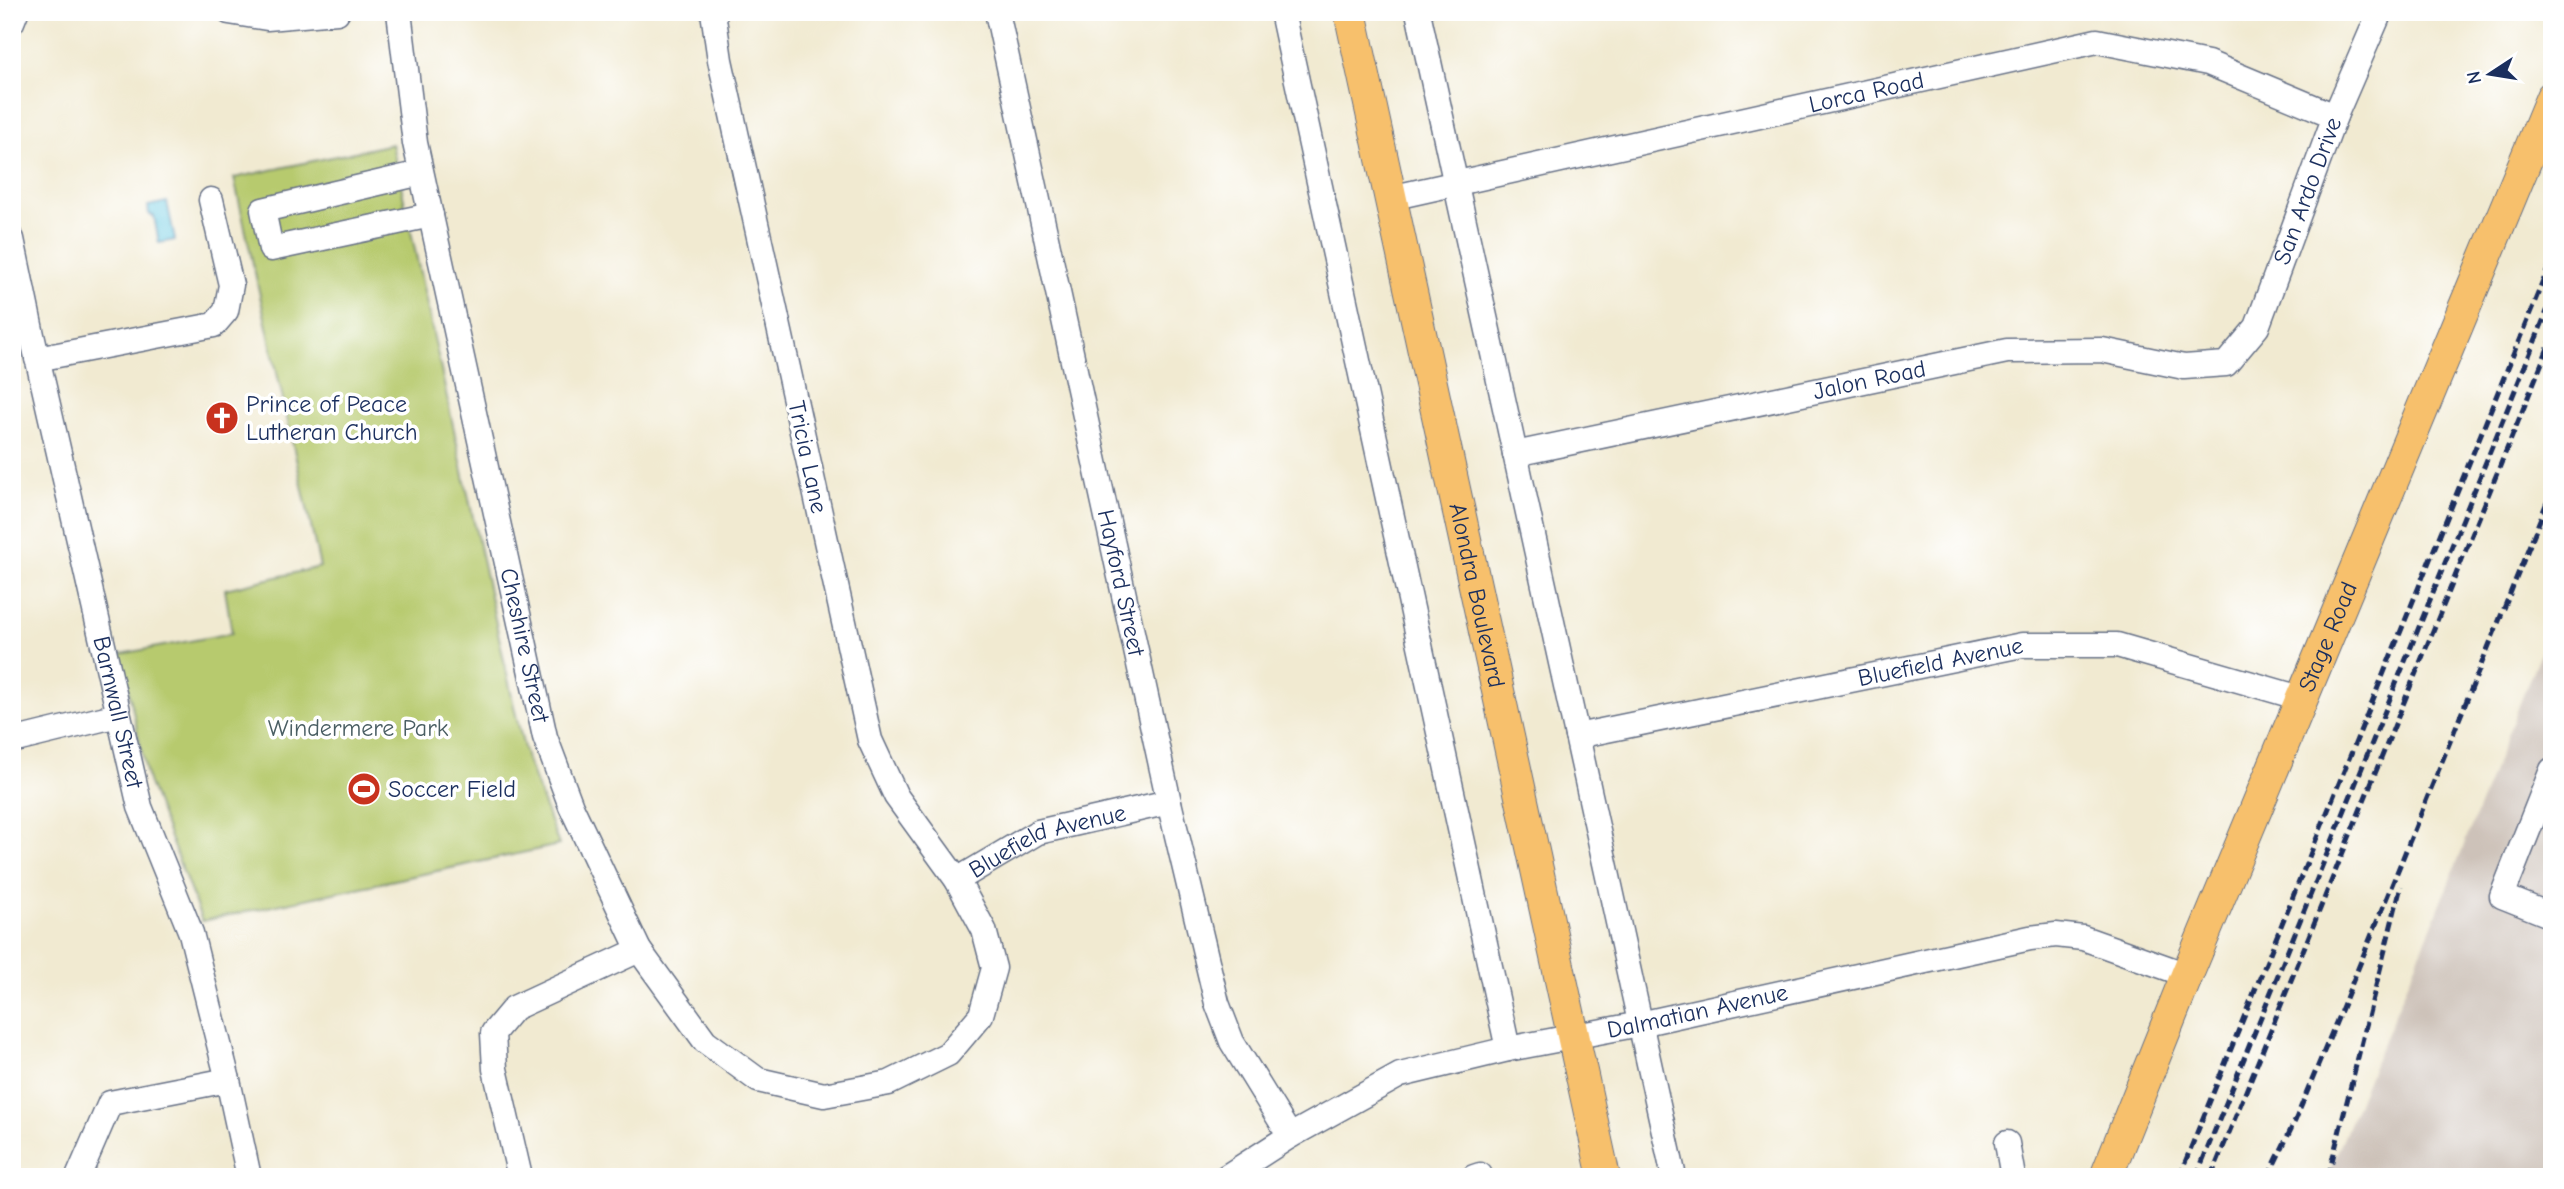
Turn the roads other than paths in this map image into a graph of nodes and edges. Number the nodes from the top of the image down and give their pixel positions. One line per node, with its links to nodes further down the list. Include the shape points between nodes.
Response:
1 (16, 12): 11 (street)
2 (229, 12): 3 (street, via 267,18)
3 (337, 12)
4 (399, 12): 14 (street, Cheshire Street)
5 (713, 12): 29 (street, Tricia Lane, via 870,740 896,796)
6 (997, 12): 28 (street, Hayford Street)
7 (1282, 12): 35 (street)
8 (1350, 12): 16 (main road, Alondra Boulevard)
9 (1418, 12): 15 (street)
10 (2380, 12): 13 (street, San Ardo Drive)
11 (12, 22)
12 (2552, 97): 23 (main road, Stage Road)
13 (2335, 116): 15 (street, Lorca Road, via 2208,63 2097,41); 21 (street, San Ardo Drive, via 2257,327)
14 (421, 173): 18 (street, Cheshire Street); 18 (street, via 263,210 271,249)
15 (1456, 185): 16 (street, Lorca Road); 22 (street)
16 (1390, 198): 34 (main road, Alondra Boulevard)
17 (211, 200): 20 (street, via 232,285 226,312 214,325)
18 (430, 215): 31 (street, Cheshire Street, via 545,737 571,807)
19 (12, 239): 20 (street, Barnwall Street)
20 (27, 345): 24 (street, Barnwall Street)
21 (2226, 364): 22 (street, Jalon Road, via 2184,367 2102,350 2007,351)
22 (1515, 454): 25 (street)
23 (2304, 699): 25 (street, Bluefield Avenue, via 2117,645 2022,645); 32 (main road, Stage Road)
24 (118, 715): 26 (street); 36 (street, Barnwall Street, via 140,807 191,933)
25 (1577, 736): 33 (street)
26 (12, 741)
27 (2552, 770): 30 (street, via 2502,896)
28 (1169, 802): 29 (street, Bluefield Avenue, via 1038,832); 37 (street, Hayford Street, via 1217,1003 1232,1042)
29 (957, 880): 31 (street, Bluefield Avenue, via 984,930 994,968 981,1015 948,1054 889,1083 824,1096 758,1080 705,1041)
30 (2552, 916)
31 (639, 950): 42 (street, via 514,1008 493,1033 495,1069)
32 (2187, 975): 33 (street, Dalmatian Avenue, via 2083,937 2030,937); 46 (main road, Stage Road)
33 (1640, 1024): 34 (street, Dalmatian Avenue); 39 (street)
34 (1573, 1036): 35 (street, Dalmatian Avenue); 44 (main road, Alondra Boulevard)
35 (1508, 1049): 37 (street, Dalmatian Avenue, via 1400,1075)
36 (228, 1080): 40 (street, via 110,1102); 41 (street, Barnwall Street)
37 (1290, 1136): 43 (street, Dalmatian Avenue)
38 (2007, 1143): 45 (street)
39 (1668, 1172)
40 (78, 1177)
41 (249, 1177)
42 (520, 1177)
43 (1226, 1177)
44 (1604, 1177)
45 (2013, 1177)
46 (2106, 1177)

